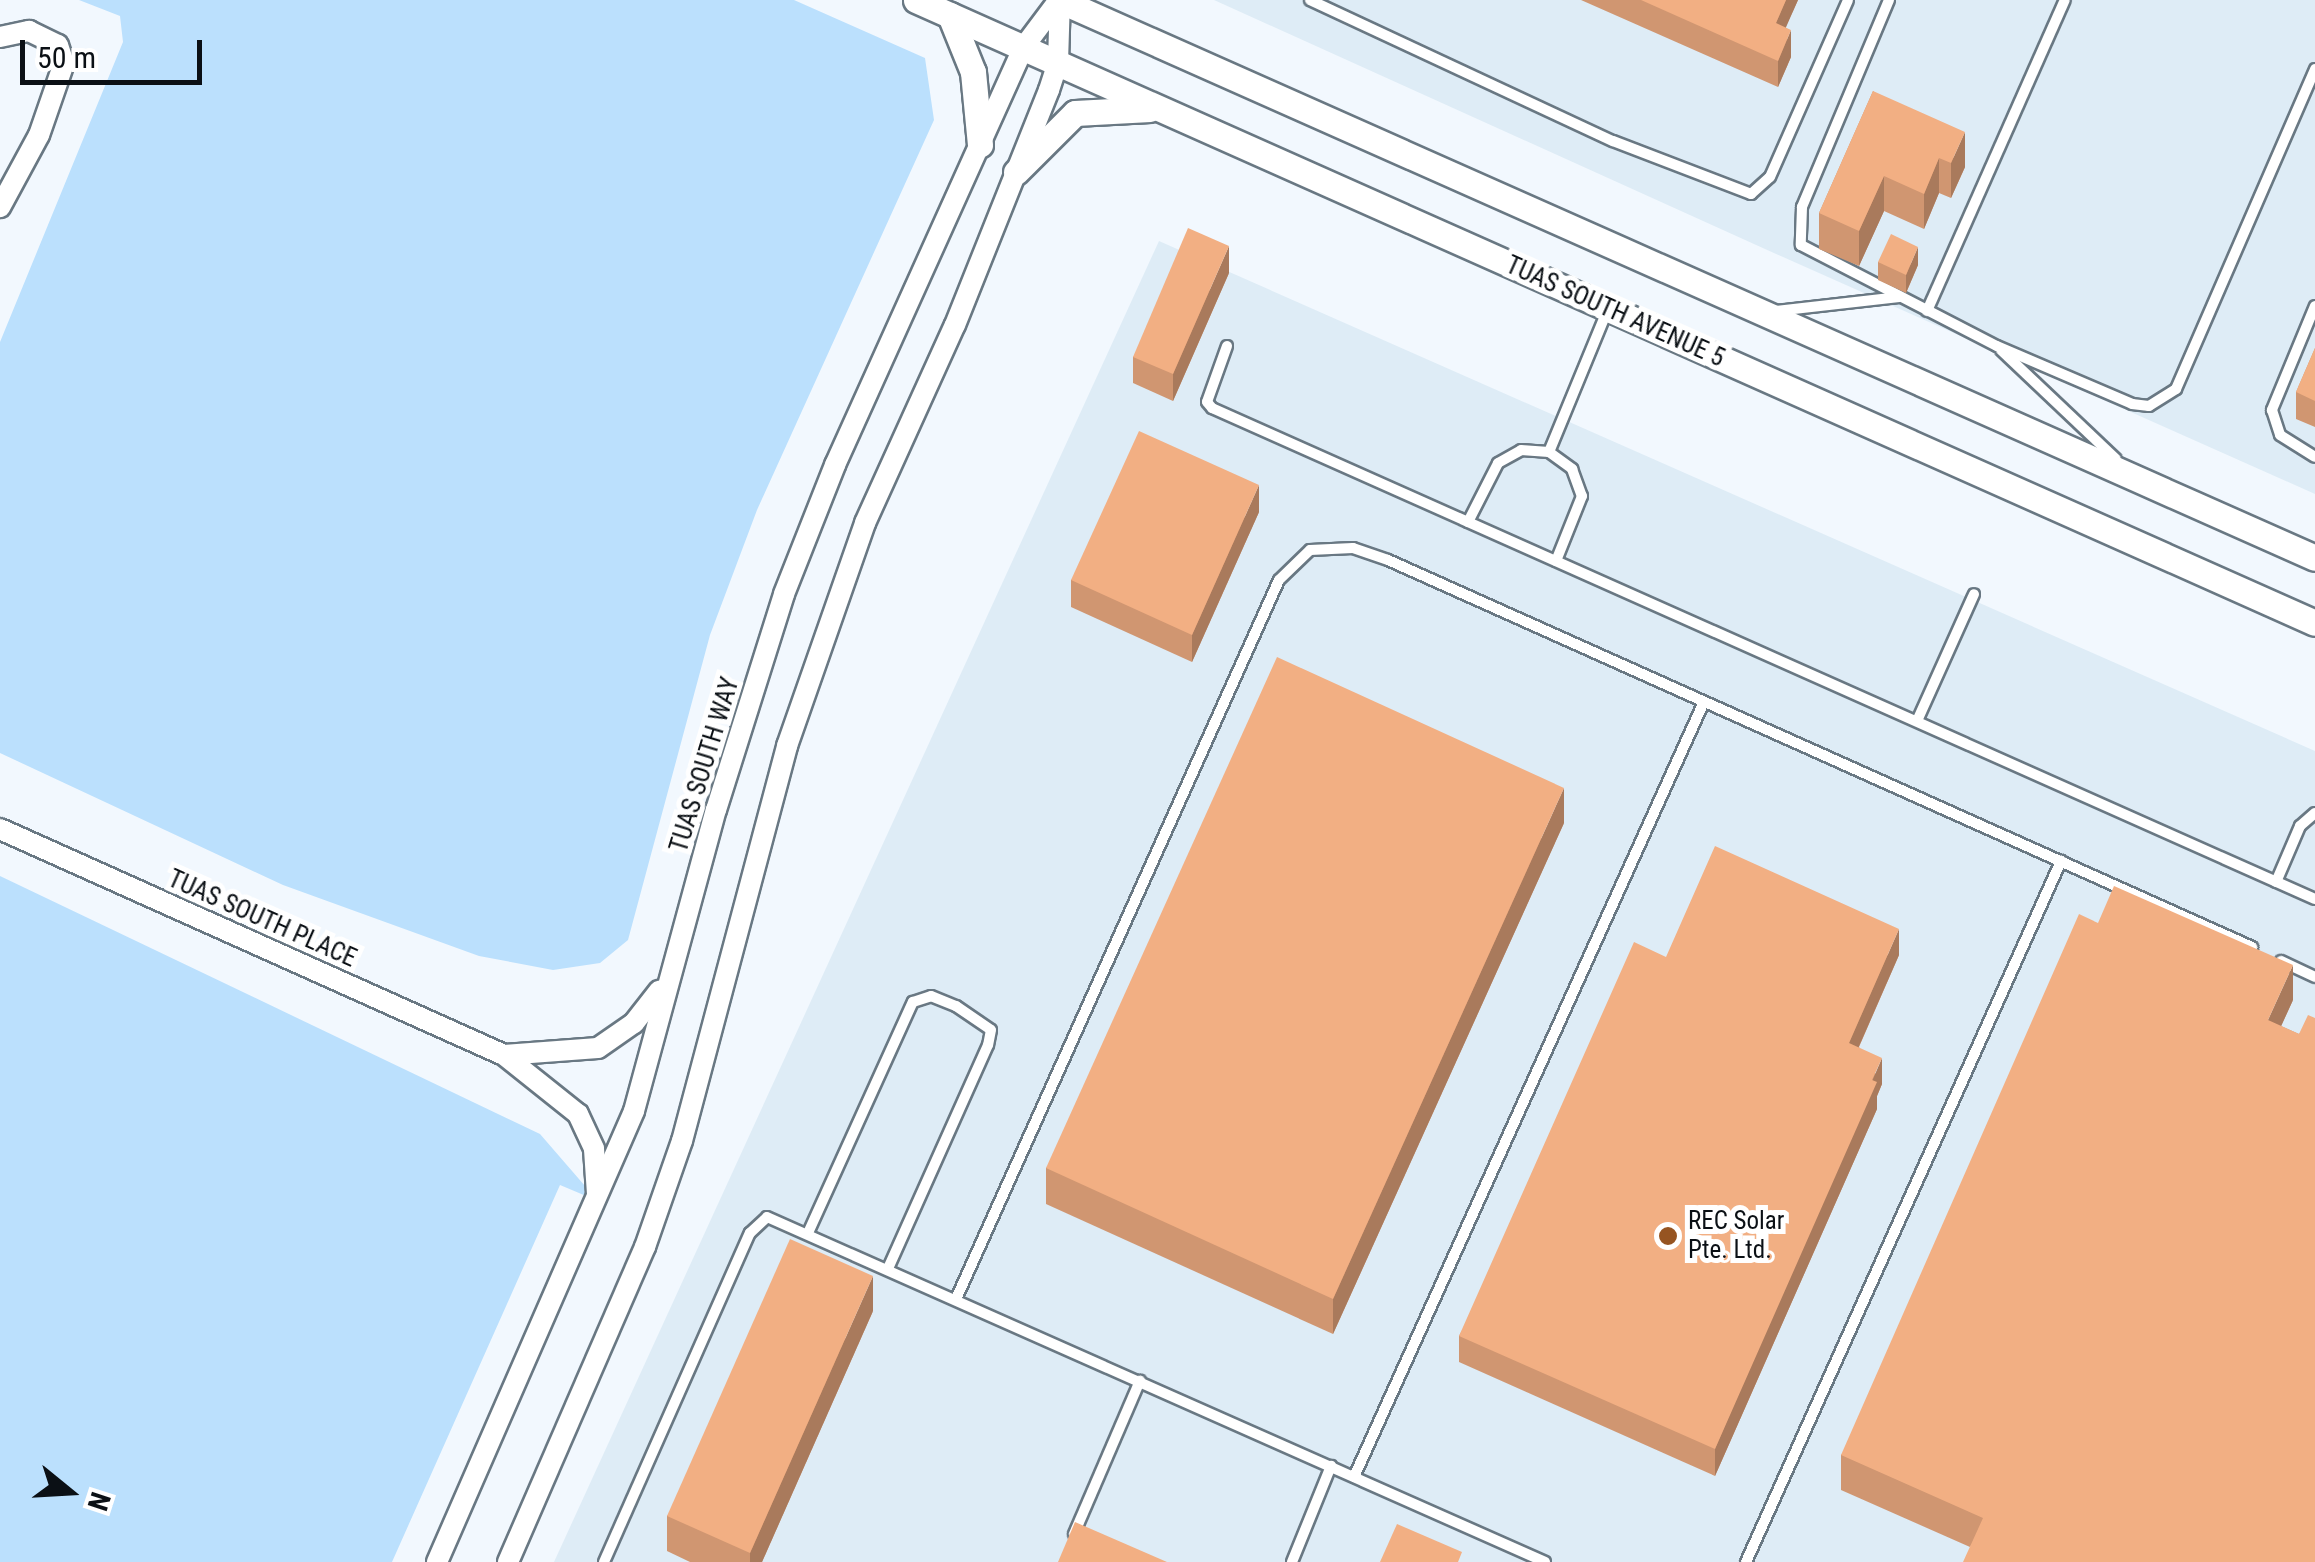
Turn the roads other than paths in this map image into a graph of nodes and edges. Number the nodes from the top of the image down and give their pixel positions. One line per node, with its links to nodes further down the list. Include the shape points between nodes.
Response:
1 (916, 0): 7 (street, TUAS SOUTH AVENUE 5)
2 (1059, 0): 9 (street, TUAS SOUTH WAY); 10 (street); 20 (street)
3 (1310, 0): 4 (lane, via 1613,141 1751,194 1770,177)
4 (1848, 0)
5 (1889, 0): 16 (lane, via 1798,230 1801,245 1819,258)
6 (2065, 0): 19 (lane)
7 (950, 15): 9 (street, TUAS SOUTH AVENUE 5); 13 (street, via 973,72)
8 (0, 37): 15 (street, via 29,31 58,46 64,64 39,135)
9 (1023, 48): 10 (street, TUAS SOUTH AVENUE 5); 13 (street, TUAS SOUTH WAY)
10 (1058, 62): 12 (street, TUAS SOUTH AVENUE 5); 14 (street)
11 (2315, 70): 22 (lane, via 2170,396 2149,406 2132,404)
12 (1160, 108): 14 (street, via 1075,113); 18 (street, TUAS SOUTH AVENUE 5)
13 (980, 145): 39 (street, TUAS SOUTH WAY, via 784,594)
14 (1016, 172): 50 (street, via 864,523 788,746 676,1159)
15 (0, 207)
16 (1899, 297): 19 (lane); 20 (lane)
17 (2315, 306): 24 (lane, via 2272,410 2280,435)
18 (1608, 309): 23 (lane); 30 (street, TUAS SOUTH AVENUE 5)
19 (1927, 311): 22 (lane)
20 (1760, 312): 25 (street)
21 (1227, 346): 26 (lane, via 1207,402 1212,408)
22 (1997, 346): 25 (lane)
23 (1549, 452): 26 (lane, via 1520,450 1498,464); 28 (lane, via 1572,469 1582,496)
24 (2315, 457)
25 (2136, 478): 27 (street)
26 (1468, 522): 28 (lane)
27 (2315, 558)
28 (1556, 562): 32 (lane)
29 (1974, 594): 32 (lane)
30 (2315, 623)
31 (1704, 702): 35 (lane); 44 (lane, via 1370,554 1331,546 1291,562); 47 (lane)
32 (1917, 722): 36 (lane)
33 (2315, 813): 36 (lane, via 2300,826)
34 (0, 829): 40 (street, TUAS SOUTH PLACE)
35 (2061, 861): 38 (lane); 54 (lane)
36 (2276, 882): 37 (lane)
37 (2315, 899)
38 (2315, 977)
39 (667, 982): 40 (street, TUAS SOUTH PLACE, via 634,1024 598,1048); 41 (street, TUAS SOUTH WAY, via 634,1111)
40 (504, 1055): 41 (street, TUAS SOUTH PLACE, via 578,1114 594,1150)
41 (598, 1201): 49 (street, TUAS SOUTH WAY)
42 (808, 1233): 43 (lane); 43 (lane, via 913,1002 931,996 956,1006 991,1030 988,1045); 51 (lane, via 774,1218 755,1224)
43 (888, 1268): 44 (lane)
44 (956, 1299): 45 (lane)
45 (1140, 1381): 46 (lane); 48 (lane)
46 (1331, 1466): 47 (lane); 52 (lane)
47 (1354, 1477): 53 (lane)
48 (1069, 1544)
49 (437, 1562)
50 (508, 1562)
51 (606, 1562)
52 (1292, 1562)
53 (1546, 1562)
54 (1746, 1562)

